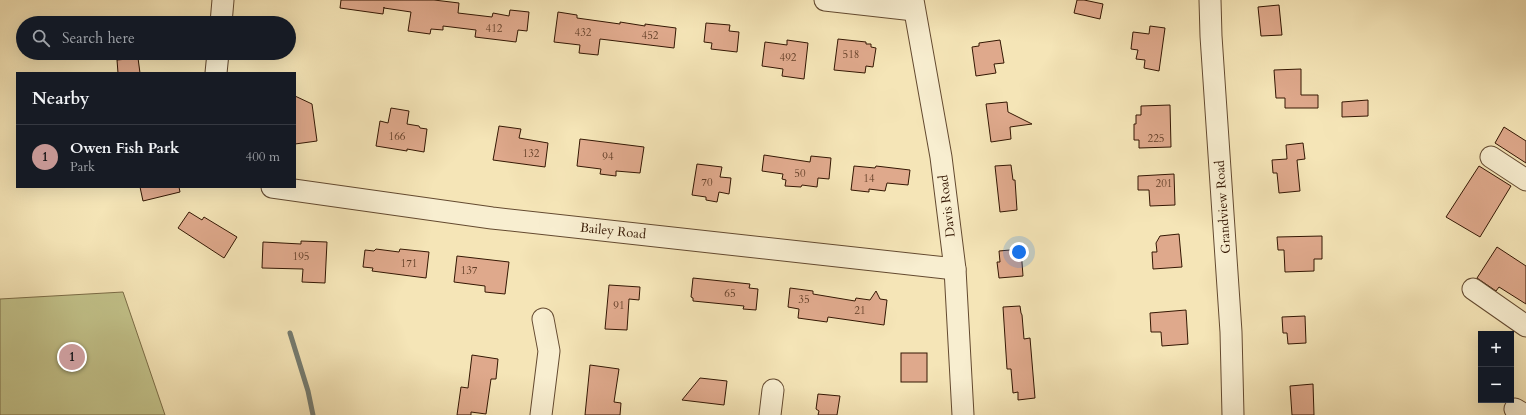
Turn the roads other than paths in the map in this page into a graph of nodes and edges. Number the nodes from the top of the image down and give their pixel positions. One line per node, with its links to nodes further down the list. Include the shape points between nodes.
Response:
1 (223, 0): 5 (street)
2 (825, 0): 4 (street)
3 (1210, 0): 19 (street, Grandview Road, via 1231,332)
4 (914, 5): 11 (street, Davis Road, via 941,157)
5 (222, 16)
6 (217, 60): 7 (street)
7 (216, 72)
8 (1491, 157): 9 (street)
9 (1526, 180)
10 (279, 188): 11 (street, Bailey Road, via 492,218)
11 (954, 269): 18 (street, Davis Road)
12 (1473, 289): 14 (street)
13 (543, 319): 16 (street, via 549,351)
14 (1526, 326)
15 (773, 390): 17 (street)
16 (541, 415)
17 (770, 415)
18 (963, 415)
19 (1233, 415)

